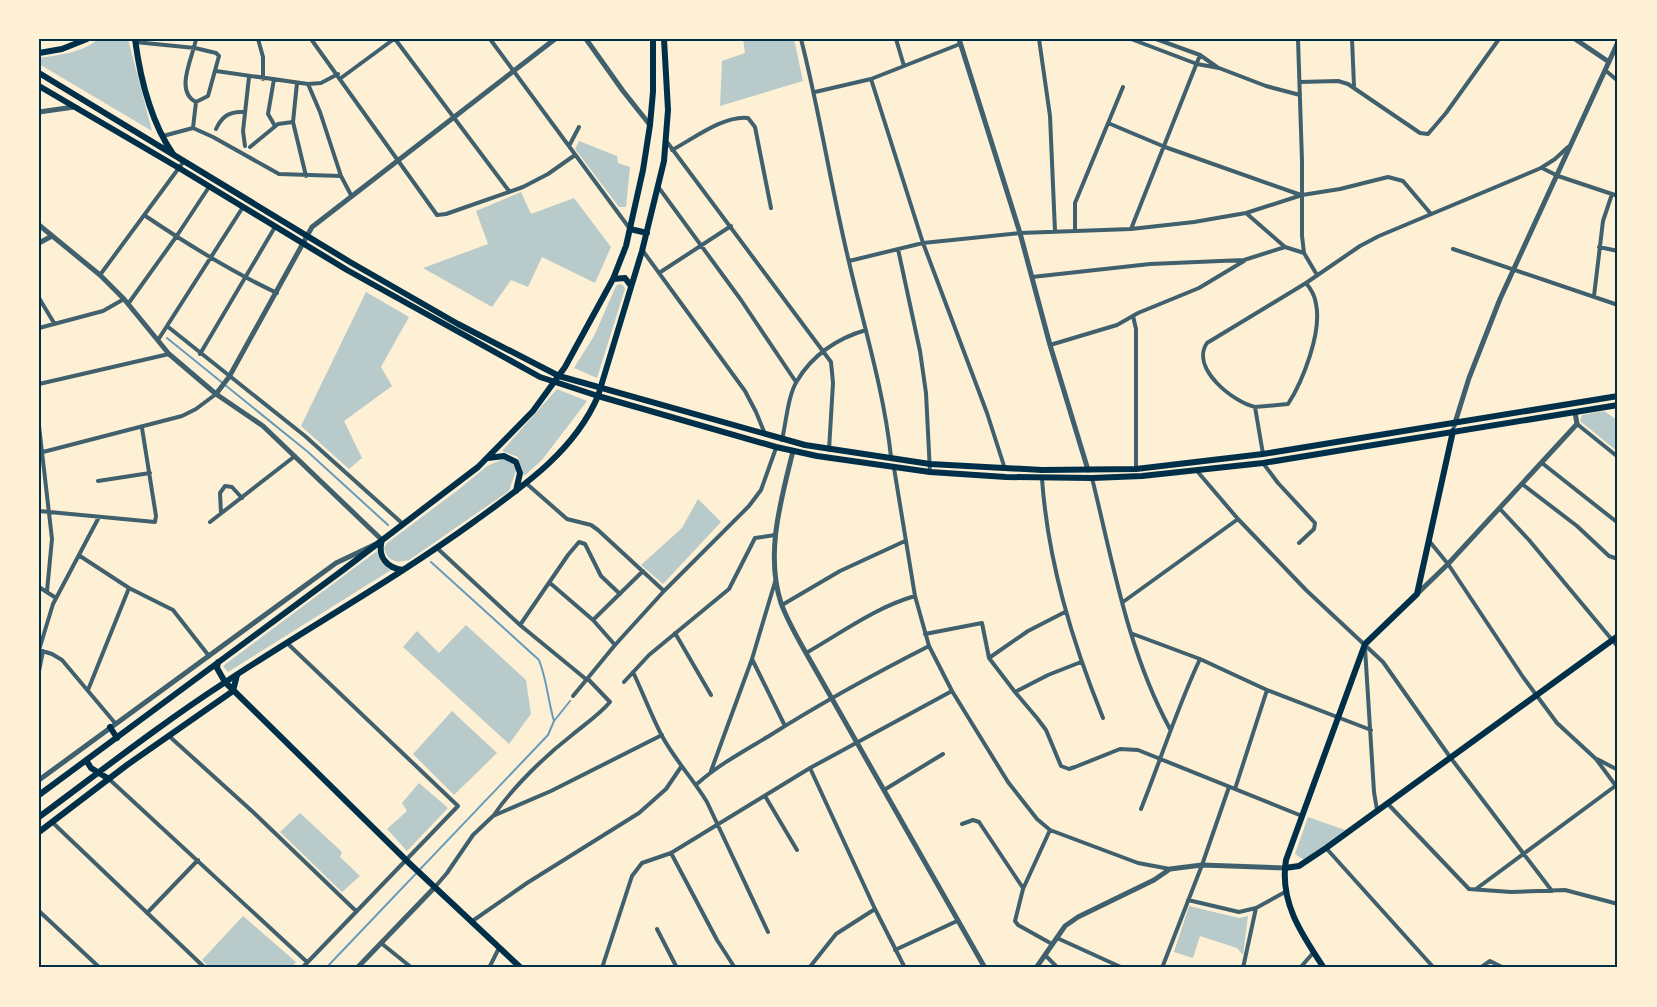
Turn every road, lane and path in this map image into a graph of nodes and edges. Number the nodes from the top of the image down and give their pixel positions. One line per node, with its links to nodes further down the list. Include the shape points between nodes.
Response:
1 (87, 39): 24 (main road)
2 (196, 39): 23 (street)
3 (258, 39): 36 (street)
4 (311, 39): 34 (street)
5 (395, 39): 34 (street); 52 (street)
6 (490, 39): 30 (street)
7 (555, 39): 30 (street)
8 (586, 39): 55 (street)
9 (653, 39): 55 (main road)
10 (664, 39): 62 (main road)
11 (801, 39): 46 (street)
12 (896, 39): 28 (street)
13 (1039, 39): 93 (street, via 1050,116)
14 (1133, 39): 27 (street)
15 (1156, 39): 25 (street)
16 (1298, 39): 40 (street)
17 (1352, 39): 44 (street)
18 (1500, 39): 44 (street, via 1434,129 1424,135)
19 (1575, 39): 26 (street)
20 (135, 41): 23 (street); 60 (main road)
21 (959, 42): 28 (street); 96 (street)
22 (1618, 42): 26 (street)
23 (195, 48): 32 (street, via 219,56); 48 (street, via 185,88)
24 (39, 53)
25 (1200, 55): 27 (street); 29 (street)
26 (1609, 62): 31 (street)
27 (1197, 64): 29 (street); 65 (street)
28 (904, 66): 38 (street)
29 (1219, 68): 47 (street)
30 (513, 70): 52 (street); 64 (street)
31 (1605, 70): 39 (street); 63 (street)
32 (216, 71): 35 (street); 48 (street, via 208,96)
33 (39, 73): 61 (main road)
34 (339, 76): 42 (street); 69 (street)
35 (249, 77): 36 (street); 51 (street)
36 (263, 79): 37 (street)
37 (274, 79): 41 (street); 56 (street, via 268,114)
38 (871, 79): 46 (street); 102 (street)
39 (1618, 81)
40 (1300, 82): 44 (street, via 1338,81); 47 (street)
41 (297, 83): 42 (street); 53 (street)
42 (308, 84): 74 (street)
43 (39, 86): 49 (main road)
44 (1354, 86)
45 (1124, 87): 54 (street)
46 (815, 93): 113 (street)
47 (1300, 95): 81 (street)
48 (196, 102): 58 (street)
49 (74, 106): 50 (street); 61 (main road, via 87,105); 71 (main road)
50 (39, 112)
51 (244, 112): 56 (street, via 243,131 248,147); 59 (street, via 227,115)
52 (453, 118): 69 (street); 78 (street)
53 (293, 122): 56 (street); 73 (street)
54 (1108, 123): 65 (street); 94 (street, via 1075,203)
55 (650, 125): 91 (main road)
56 (275, 126)
57 (579, 127): 64 (street)
58 (193, 128): 60 (street); 73 (street, via 274,172)
59 (216, 129)
60 (162, 136): 67 (main road)
61 (147, 137): 67 (main road)
62 (666, 142): 66 (street); 77 (main road)
63 (1571, 143): 72 (street); 75 (street)
64 (568, 146): 68 (street)
65 (1165, 147): 81 (street); 92 (street)
66 (672, 150): 84 (street, via 726,121 748,118 755,127); 90 (street)
67 (173, 154): 70 (main road)
68 (575, 155): 78 (street, via 534,182); 91 (street)
69 (398, 159): 78 (street, via 437,215); 80 (street)
70 (184, 161): 71 (street); 97 (main road)
71 (179, 168): 76 (main road); 87 (street)
72 (1541, 168): 75 (street); 86 (street)
73 (306, 176): 74 (street)
74 (341, 176): 80 (street)
75 (1558, 176): 79 (street); 114 (street)
76 (209, 186): 83 (main road); 99 (street)
77 (658, 187): 95 (main road); 103 (street)
78 (509, 191)
79 (1612, 194): 82 (street); 104 (street)
80 (351, 195): 97 (street)
81 (1302, 195): 85 (street); 86 (street, via 1394,178 1403,181); 110 (street)
82 (1618, 196)
83 (243, 207): 89 (main road); 111 (street)
84 (771, 208)
85 (1246, 213): 92 (street); 105 (street)
86 (1431, 214): 117 (street, via 1371,240)
87 (144, 215): 99 (street); 116 (street)
88 (39, 225): 98 (street)
89 (276, 226): 101 (main road); 119 (street)
90 (730, 226): 103 (street); 135 (street)
91 (630, 229): 95 (main road); 120 (main road)
92 (1131, 229): 94 (street)
93 (1055, 231): 94 (street); 96 (street)
94 (1075, 231)
95 (647, 233): 108 (main road)
96 (1020, 233): 102 (street); 118 (street)
97 (306, 235): 101 (street); 138 (main road, via 458,324)
98 (52, 236): 100 (street); 116 (street)
99 (176, 237): 111 (street); 126 (street)
100 (39, 243)
101 (303, 243): 123 (street); 139 (main road)
102 (922, 243): 106 (street); 173 (street)
103 (701, 245): 115 (street); 141 (street)
104 (1599, 246): 109 (street); 124 (street)
105 (1286, 247): 110 (street); 112 (street)
106 (898, 249): 113 (street); 171 (street, via 920,351)
107 (1453, 249): 114 (street)
108 (642, 251): 115 (street); 122 (main road)
109 (1618, 251)
110 (1304, 253): 117 (street)
111 (211, 257): 119 (street); 130 (street)
112 (1244, 260): 118 (street, via 1150,264); 128 (street, via 1199,288)
113 (849, 261): 132 (street)
114 (1514, 268): 124 (street); 152 (street, via 1480,347)
115 (660, 273): 157 (street, via 745,391)
116 (100, 275): 126 (street)
117 (1317, 275): 121 (street)
118 (1032, 277): 134 (street)
119 (245, 278): 123 (street); 137 (street)
120 (613, 279): 122 (main road, via 625,278); 138 (main road)
121 (1306, 282): 150 (street, via 1317,306 1308,361 1288,404); 150 (street, via 1204,347 1210,376 1233,396)
122 (632, 287): 144 (main road)
123 (277, 293): 140 (street)
124 (1594, 296): 127 (street)
125 (39, 298): 129 (street)
126 (126, 301): 129 (street); 133 (street)
127 (1618, 305)
128 (1133, 316): 134 (street, via 1117,325); 174 (street)
129 (54, 323): 131 (street)
130 (167, 326): 133 (street); 137 (street)
131 (39, 328)
132 (866, 330): 135 (street, via 847,335); 168 (street, via 888,422)
133 (158, 341): 136 (street)
134 (1050, 345): 175 (street)
135 (824, 351): 141 (street); 161 (street, via 831,362 833,383)
136 (169, 354): 143 (street); 145 (street)
137 (200, 354): 140 (street)
138 (559, 376): 142 (main road); 144 (main road)
139 (540, 377): 142 (main road); 146 (main road)
140 (227, 379): 145 (street); 194 (street, via 305,435)
141 (796, 382): 158 (street)
142 (554, 383): 146 (main road); 147 (main road)
143 (39, 384)
144 (601, 388): 147 (main road); 157 (main road)
145 (217, 392): 155 (street, via 189,412); 165 (street)
146 (544, 396): 167 (main road)
147 (598, 396): 160 (main road); 182 (main road, via 565,447)
148 (1618, 396): 152 (main road)
149 (1618, 405): 151 (main road)
150 (1255, 407): 164 (street)
151 (1575, 412): 153 (street); 156 (main road)
152 (1455, 422): 156 (street); 164 (main road)
153 (1577, 424): 166 (street); 170 (street)
154 (39, 426): 159 (street)
155 (142, 428): 163 (street); 178 (street)
156 (1453, 431): 169 (main road); 198 (main road)
157 (765, 435): 158 (main road)
158 (782, 440): 161 (main road)
159 (40, 446): 163 (street)
160 (776, 447): 162 (main road); 211 (street, via 761,490 750,506)
161 (829, 450): 168 (main road)
162 (793, 451): 172 (main road); 195 (street)
163 (43, 452): 188 (street)
164 (1263, 454): 174 (main road)
165 (296, 456): 185 (street); 196 (street)
166 (1618, 458)
167 (486, 459): 184 (main road, via 504,456 516,462 520,473); 194 (main road)
168 (891, 460): 171 (main road)
169 (1263, 463): 176 (main road); 199 (street, via 1316,525)
170 (1542, 463): 183 (street); 193 (street)
171 (930, 464): 173 (main road); 177 (street)
172 (894, 468): 177 (main road); 197 (street)
173 (1005, 469): 175 (main road)
174 (1136, 469): 175 (main road)
175 (1088, 470)
176 (1197, 471): 179 (main road); 191 (street)
177 (930, 472): 180 (main road)
178 (150, 473): 181 (street); 190 (street, via 155,522)
179 (1092, 478): 180 (main road); 216 (street)
180 (1042, 479): 218 (street)
181 (98, 481)
182 (527, 484): 184 (main road); 205 (street, via 567,519 598,530)
183 (1522, 484): 186 (street); 202 (street, via 1609,556)
184 (516, 492): 200 (main road)
185 (242, 498): 189 (street); 189 (street, via 232,487 225,486 220,493)
186 (1500, 509): 203 (street); 224 (street)
187 (39, 511): 188 (street)
188 (49, 512): 190 (street); 210 (street, via 51,559)
189 (220, 513): 192 (street)
190 (99, 517): 201 (street)
191 (1238, 519): 216 (street); 226 (street)
192 (210, 522)
193 (1618, 523)
194 (403, 524): 196 (main road)
195 (775, 535): 206 (street); 221 (street, via 755,538 729,589)
196 (380, 541): 204 (main road, via 385,562); 232 (street, via 336,563); 236 (main road)
197 (905, 541): 214 (street); 217 (street, via 840,571)
198 (1430, 542): 203 (street); 213 (main road)
199 (1299, 543)
200 (437, 548): 204 (main road); 220 (street)
201 (80, 556): 209 (street); 215 (street)
202 (1618, 559)
203 (1448, 564): 213 (street); 251 (street)
204 (404, 570): 225 (main road)
205 (644, 571): 211 (street); 212 (street)
206 (776, 580): 217 (street); 234 (street)
207 (550, 583): 212 (street, via 579,542 585,544 601,576); 219 (street); 220 (street)
208 (39, 587): 210 (street)
209 (129, 588): 232 (street, via 172,610); 244 (street)
210 (47, 591): 215 (street)
211 (664, 591): 227 (street)
212 (620, 594): 219 (street)
213 (1417, 594): 226 (main road)
214 (915, 596): 222 (street); 231 (street, via 876,612)
215 (57, 598): 230 (street)
216 (1123, 602): 223 (street)
217 (782, 605): 231 (street)
218 (1065, 612): 233 (street); 237 (street)
219 (593, 620): 227 (street)
220 (520, 626): 241 (street)
221 (675, 633): 239 (street); 249 (street)
222 (925, 634): 228 (street); 233 (street, via 981,623)
223 (1132, 634): 235 (street); 257 (street)
224 (1615, 638): 229 (street); 251 (main road)
225 (287, 643): 240 (main road); 298 (street, via 458,806)
226 (1365, 644): 254 (main road); 258 (street); 264 (street, via 1383,662)
227 (615, 645): 241 (street)
228 (929, 646): 247 (street); 252 (street)
229 (1618, 647)
230 (40, 650): 238 (street); 244 (street, via 62,660)
231 (806, 653): 252 (street)
232 (209, 656): 255 (street)
233 (989, 658): 248 (street)
234 (752, 659): 256 (street); 271 (street)
235 (1200, 659): 245 (street); 257 (street)
236 (218, 662): 242 (main road); 261 (main road)
237 (1081, 662): 248 (street); 253 (street)
238 (39, 671)
239 (633, 672): 243 (street); 259 (street)
240 (237, 675): 242 (main road); 246 (main road)
241 (588, 679): 250 (street); 285 (street, via 610,700 602,712 506,797)
242 (225, 682): 246 (main road); 272 (main road)
243 (624, 682)
244 (88, 690): 255 (street)
245 (1267, 690): 254 (street); 278 (street)
246 (233, 691): 260 (main road); 298 (main road)
247 (952, 691): 262 (street); 291 (street, via 1008,782)
248 (1015, 692): 265 (street, via 1046,730 1061,766 1069,769 1127,748)
249 (711, 694)
250 (573, 696)
251 (1536, 696): 264 (main road); 266 (street, via 1557,723)
252 (831, 698): 256 (street); 262 (street)
253 (1103, 718)
254 (1337, 718): 258 (street); 286 (main road)
255 (112, 725): 261 (main road); 274 (street)
256 (785, 726): 271 (street)
257 (1170, 729): 265 (street)
258 (1371, 730): 284 (street)
259 (662, 735): 268 (street); 285 (street)
260 (169, 736): 273 (main road); 312 (street)
261 (117, 738): 267 (main road)
262 (856, 743): 269 (street); 279 (street)
263 (943, 754): 279 (street)
264 (1450, 757): 282 (main road); 296 (street)
265 (1161, 759): 277 (street); 283 (street)
266 (1596, 759): 270 (street); 276 (street)
267 (87, 760): 272 (main road); 280 (main road)
268 (681, 767): 275 (street); 315 (street, via 666,789 639,813)
269 (810, 768): 281 (street); 310 (street)
270 (1618, 770)
271 (711, 772): 275 (street)
272 (99, 773): 273 (main road); 287 (main road)
273 (109, 779): 288 (main road); 297 (street)
274 (39, 780)
275 (697, 784): 290 (street)
276 (1617, 785): 296 (street)
277 (1229, 787): 278 (street); 299 (street)
278 (1235, 789): 286 (street)
279 (883, 790): 314 (street)
280 (39, 795)
281 (765, 796): 290 (street); 294 (street)
282 (1387, 802): 284 (main road); 304 (street, via 1463,885)
283 (1141, 809)
284 (1377, 810): 293 (main road)
285 (493, 816): 302 (street, via 473,835)
286 (1302, 816): 301 (main road)
287 (39, 817)
288 (52, 822): 292 (main road); 313 (street)
289 (962, 824): 303 (street, via 979,822)
290 (719, 825): 295 (street); 317 (street)
291 (1050, 830): 300 (street, via 1138,863); 303 (street)
292 (39, 832)
293 (1326, 848): 301 (main road, via 1299,866); 345 (street)
294 (797, 850)
295 (671, 853): 333 (street, via 637,867); 334 (street)
296 (1525, 853): 304 (street); 305 (street)
297 (198, 860): 313 (street); 324 (street)
298 (407, 861): 302 (main road); 312 (street)
299 (1202, 865): 300 (street); 301 (street); 307 (street)
300 (1170, 868): 318 (street, via 1132,892 1078,917)
301 (1285, 868): 306 (main road)
302 (435, 887): 315 (main road); 319 (street)
303 (1023, 889): 318 (street, via 1016,923)
304 (1475, 890): 305 (street)
305 (1552, 891): 308 (street, via 1565,890)
306 (1285, 892): 309 (street); 322 (main road, via 1296,924)
307 (1188, 900): 309 (street, via 1233,912); 341 (street)
308 (1618, 904)
309 (1256, 908): 342 (street)
310 (875, 909): 321 (street); 335 (street, via 836,934)
311 (39, 911): 326 (street)
312 (356, 911): 324 (street)
313 (147, 913): 327 (street)
314 (957, 921): 321 (street); 337 (street)
315 (471, 922): 320 (main road)
316 (657, 929): 325 (street)
317 (768, 932)
318 (1054, 941): 323 (street); 340 (street)
319 (381, 943): 329 (street); 330 (street)
320 (499, 948): 331 (street); 332 (main road)
321 (895, 950): 336 (street)
322 (1313, 953): 343 (street); 344 (main road)
323 (1044, 954): 338 (street); 339 (street)
324 (307, 962): 328 (street)
325 (676, 967)
326 (100, 968)
327 (205, 968)
328 (302, 968)
329 (357, 968)
330 (412, 968)
331 (489, 968)
332 (521, 968)
333 (602, 968)
334 (735, 968)
335 (809, 968)
336 (905, 968)
337 (985, 968)
338 (1036, 968)
339 (1058, 968)
340 (1123, 968)
341 (1162, 968)
342 (1243, 968)
343 (1300, 968)
344 (1324, 968)
345 (1434, 968)
346 (1480, 968): 347 (street, via 1490,961)
347 (1504, 968)

